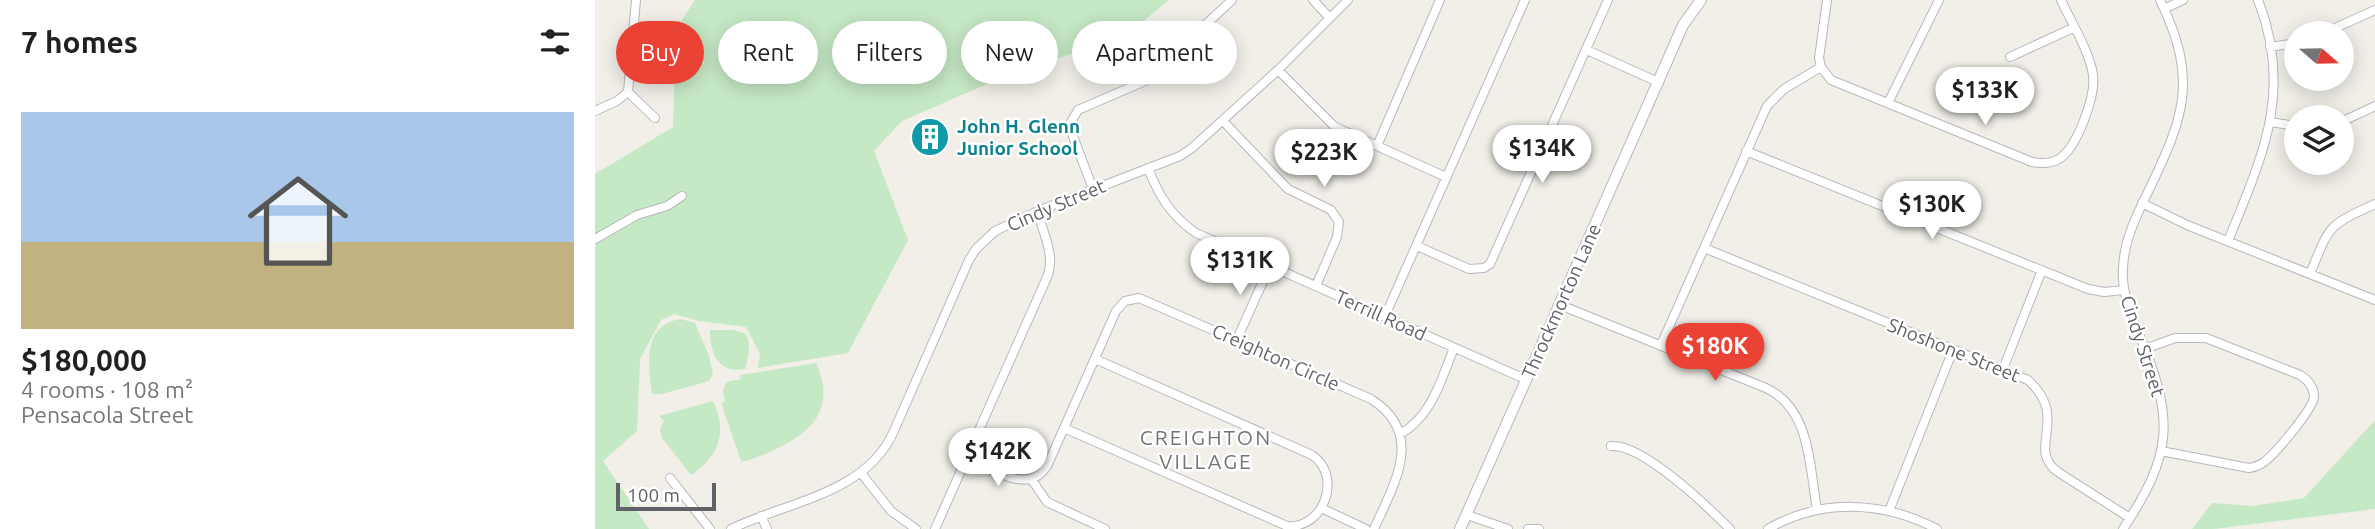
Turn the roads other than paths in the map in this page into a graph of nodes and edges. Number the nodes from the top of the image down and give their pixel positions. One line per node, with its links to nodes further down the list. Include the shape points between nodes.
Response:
1 (636, 0): 26 (street)
2 (1232, 0): 39 (street, via 1152,77 1078,110 1071,131)
3 (1313, 0): 16 (street)
4 (1348, 0): 16 (street, Cindy Street)
5 (1440, 0): 35 (street)
6 (1525, 0): 38 (street)
7 (1608, 0): 21 (street)
8 (1701, 0): 25 (street, Throckmorton Lane, via 1683,25)
9 (1826, 0): 23 (street)
10 (1940, 0): 27 (street)
11 (2061, 0): 18 (street)
12 (2183, 0): 14 (street)
13 (2258, 0): 20 (street)
14 (2162, 4): 41 (street, Cindy Street, via 2180,52 2182,101 2172,142)
15 (2375, 10): 17 (street)
16 (1330, 18): 24 (street, Cindy Street)
17 (2351, 21)
18 (2073, 28): 22 (street); 27 (street, via 2092,68 2093,96 2068,150 2056,161 2032,162)
19 (2284, 45): 20 (street)
20 (2270, 47): 33 (street)
21 (1587, 50): 25 (street); 46 (street, via 1490,264 1469,269)
22 (2011, 57)
23 (1821, 67): 27 (street, via 1831,80); 36 (street, via 1774,97)
24 (1278, 69): 32 (street, Cindy Street); 35 (street, via 1331,124)
25 (1658, 82): 54 (street, Throckmorton Lane)
26 (628, 92): 29 (street); 31 (street)
27 (1888, 103)
28 (2375, 106): 30 (street)
29 (595, 111)
30 (2354, 116)
31 (655, 118)
32 (1223, 121): 37 (street, Cindy Street, via 1179,156); 51 (street, via 1288,189 1336,215 1337,237)
33 (2270, 122): 34 (street); 45 (street, via 2258,167)
34 (2284, 124)
35 (1377, 146): 38 (street)
36 (1746, 151): 47 (street); 49 (street)
37 (1148, 168): 39 (street, Cindy Street); 48 (street, Terrill Road, via 1162,199 1185,225)
38 (1446, 177): 46 (street)
39 (1093, 189): 43 (street, Cindy Street)
40 (682, 196): 44 (street)
41 (2142, 203): 45 (street); 52 (street, Cindy Street, via 2126,249)
42 (2375, 204): 50 (street, via 2332,227)
43 (1038, 211): 68 (street, via 1051,253 1050,269); 69 (street, Cindy Street, via 995,231 976,248 890,441)
44 (595, 239)
45 (2228, 241): 50 (street)
46 (1417, 246): 55 (street)
47 (1704, 248): 57 (street); 60 (street, Shoshone Street)
48 (1270, 266): 51 (street, Terrill Road); 56 (street)
49 (2042, 270): 52 (street, via 2094,290); 62 (street)
50 (2310, 274): 53 (street)
51 (1316, 286): 55 (street, Terrill Road)
52 (2124, 290): 59 (street, Cindy Street)
53 (2375, 300)
54 (1560, 305): 57 (street); 63 (street, Throckmorton Lane)
55 (1385, 316): 58 (street, Terrill Road)
56 (1237, 339): 61 (street, Creighton Circle, via 1135,298 1118,306); 65 (street, Creighton Circle, via 1371,400 1387,412)
57 (1661, 345): 73 (street, via 1766,388 1789,404 1803,430)
58 (1454, 348): 63 (street, Terrill Road); 65 (street, via 1422,417)
59 (2145, 349): 67 (street, Cindy Street, via 2162,397); 67 (street, via 2183,337 2214,340 2300,375 2309,381 2313,392 2306,412 2258,466)
60 (1953, 350): 62 (street, Shoshone Street); 74 (street)
61 (1095, 359): 64 (street, Creighton Circle); 72 (street, via 1317,459 1328,476)
62 (2003, 369): 77 (street, Shoshone Street, via 2028,380 2043,398 2049,421 2044,456 2050,466)
63 (1525, 379): 75 (street, Throckmorton Lane)
64 (1064, 428): 71 (street, Creighton Circle, via 1046,469); 72 (street, via 1287,526 1306,523)
65 (1400, 434): 85 (street, via 1399,472)
66 (1611, 446): 90 (street, via 1628,448 1649,461)
67 (2161, 451): 77 (street, Cindy Street, via 2150,487)
68 (967, 458): 71 (street, via 1018,480); 82 (street)
69 (861, 474): 76 (street, Cindy Street); 81 (street, via 891,511)
70 (670, 478): 78 (street)
71 (1032, 480): 83 (street, via 1047,502)
72 (1321, 508): 84 (street)
73 (1817, 509): 74 (street); 91 (street)
74 (1889, 511): 92 (street)
75 (1467, 514): 86 (street, Throckmorton Lane); 87 (street)
76 (761, 516): 79 (street, Cindy Street); 80 (street)
77 (2130, 519): 93 (street, Cindy Street)
78 (710, 529)
79 (731, 529)
80 (767, 529)
81 (916, 529)
82 (936, 529)
83 (1105, 529)
84 (1366, 529)
85 (1374, 529)
86 (1460, 529)
87 (1508, 529)
88 (1528, 529): 89 (street)
89 (1539, 529)
90 (1730, 529)
91 (1768, 529)
92 (1937, 529)
93 (2123, 529)

